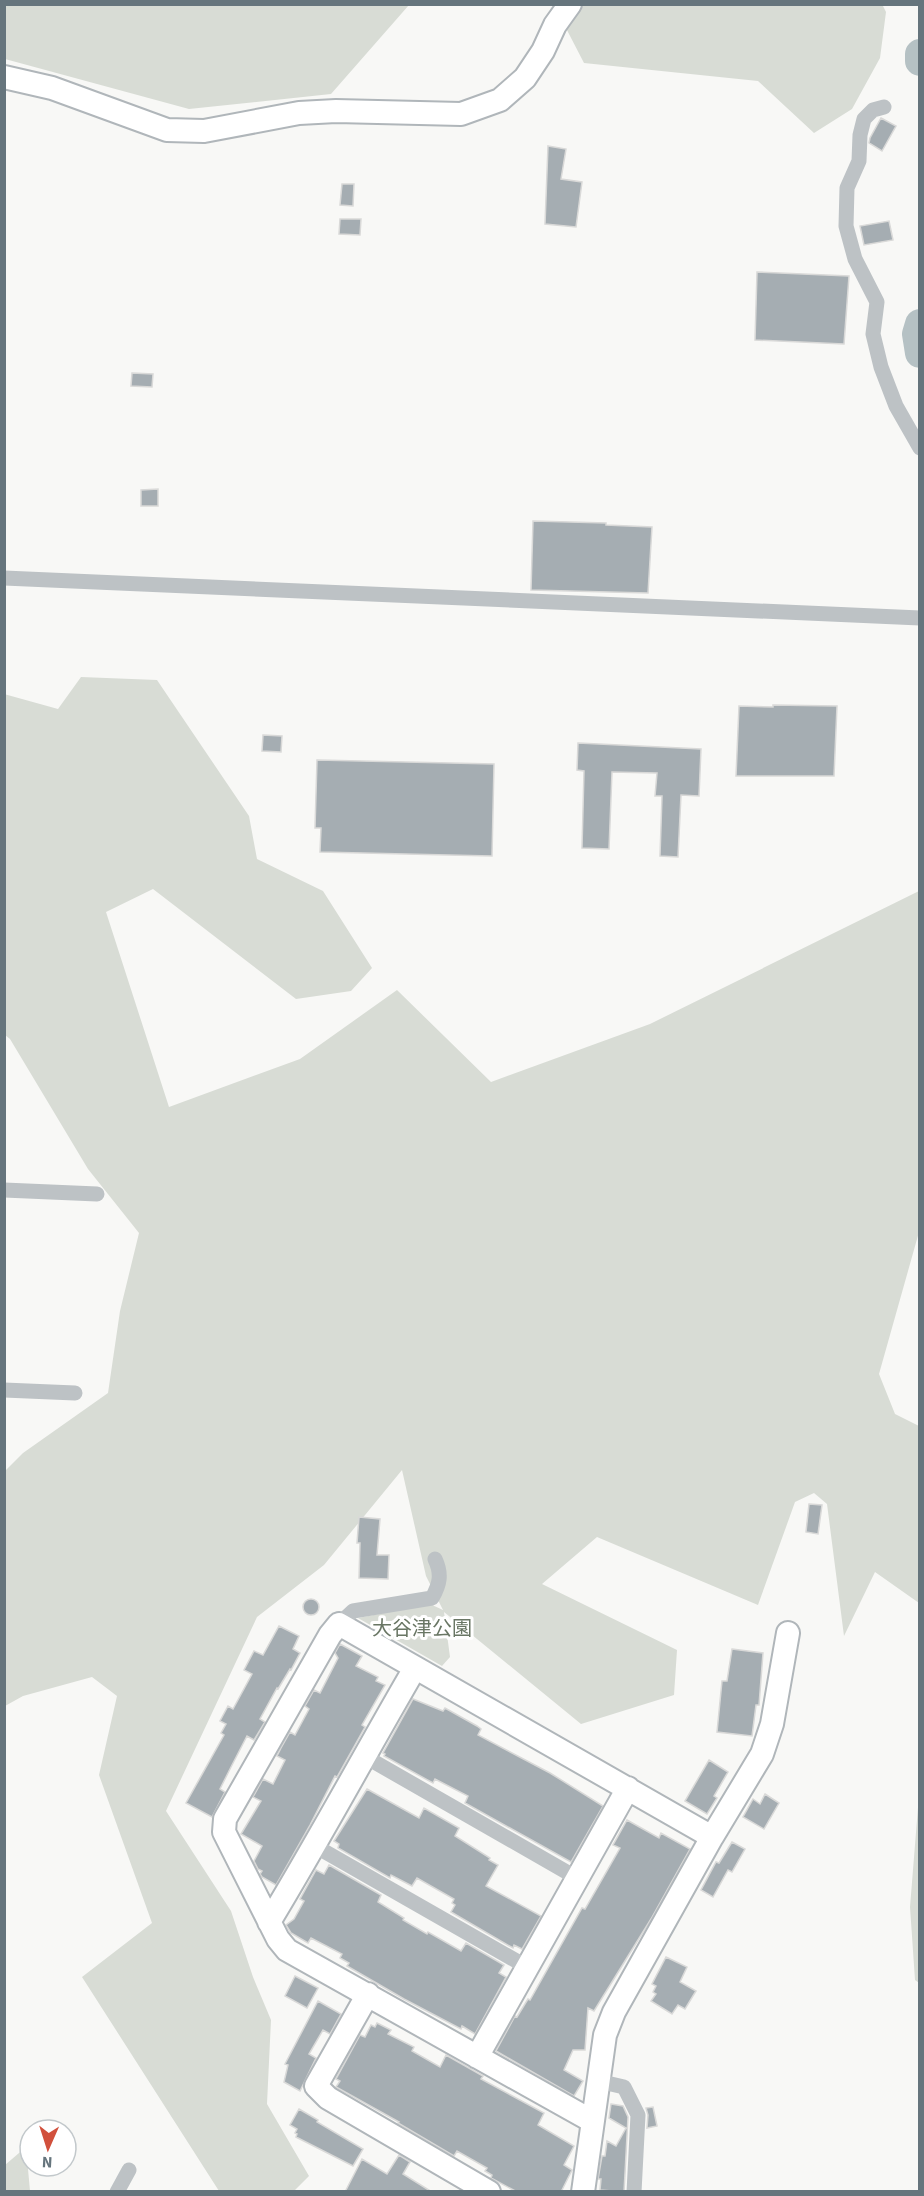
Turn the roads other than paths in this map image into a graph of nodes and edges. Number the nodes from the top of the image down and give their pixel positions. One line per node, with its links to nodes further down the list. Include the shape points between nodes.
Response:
1 (570, 4): 2 (street, via 525,78 500,100 461,114 336,111 204,131 167,130 52,88)
2 (4, 77)
3 (884, 107): 4 (street, via 873,110 864,119 859,160 847,188 846,226 855,259 877,302 873,334 881,367 896,406)
4 (920, 448)
5 (4, 578): 6 (street)
6 (920, 618)
7 (4, 1190): 8 (street)
8 (97, 1194)
9 (4, 1390): 10 (street)
10 (75, 1393)
11 (435, 1559): 12 (street, via 440,1571 439,1587 432,1598 353,1611)
12 (339, 1624): 14 (street); 20 (street, via 225,1819 224,1832)
13 (788, 1633): 17 (street, via 772,1724 762,1754)
14 (415, 1668): 15 (street); 16 (street)
15 (364, 1756): 18 (street); 19 (street)
16 (628, 1788): 17 (street); 19 (street)
17 (712, 1837): 24 (street, via 614,2012 605,2035)
18 (315, 1846): 20 (street); 21 (street)
19 (577, 1878): 21 (street)
20 (269, 1922): 22 (street, via 287,1950)
21 (528, 1967): 23 (street)
22 (368, 1994): 23 (street); 28 (street, via 316,2086 328,2098)
23 (477, 2057): 25 (street)
24 (598, 2081): 25 (street); 30 (street, via 624,2087 638,2115)
25 (592, 2121): 29 (street)
26 (129, 2170): 27 (street)
27 (117, 2192)
28 (489, 2192)
29 (583, 2192)
30 (634, 2192)

